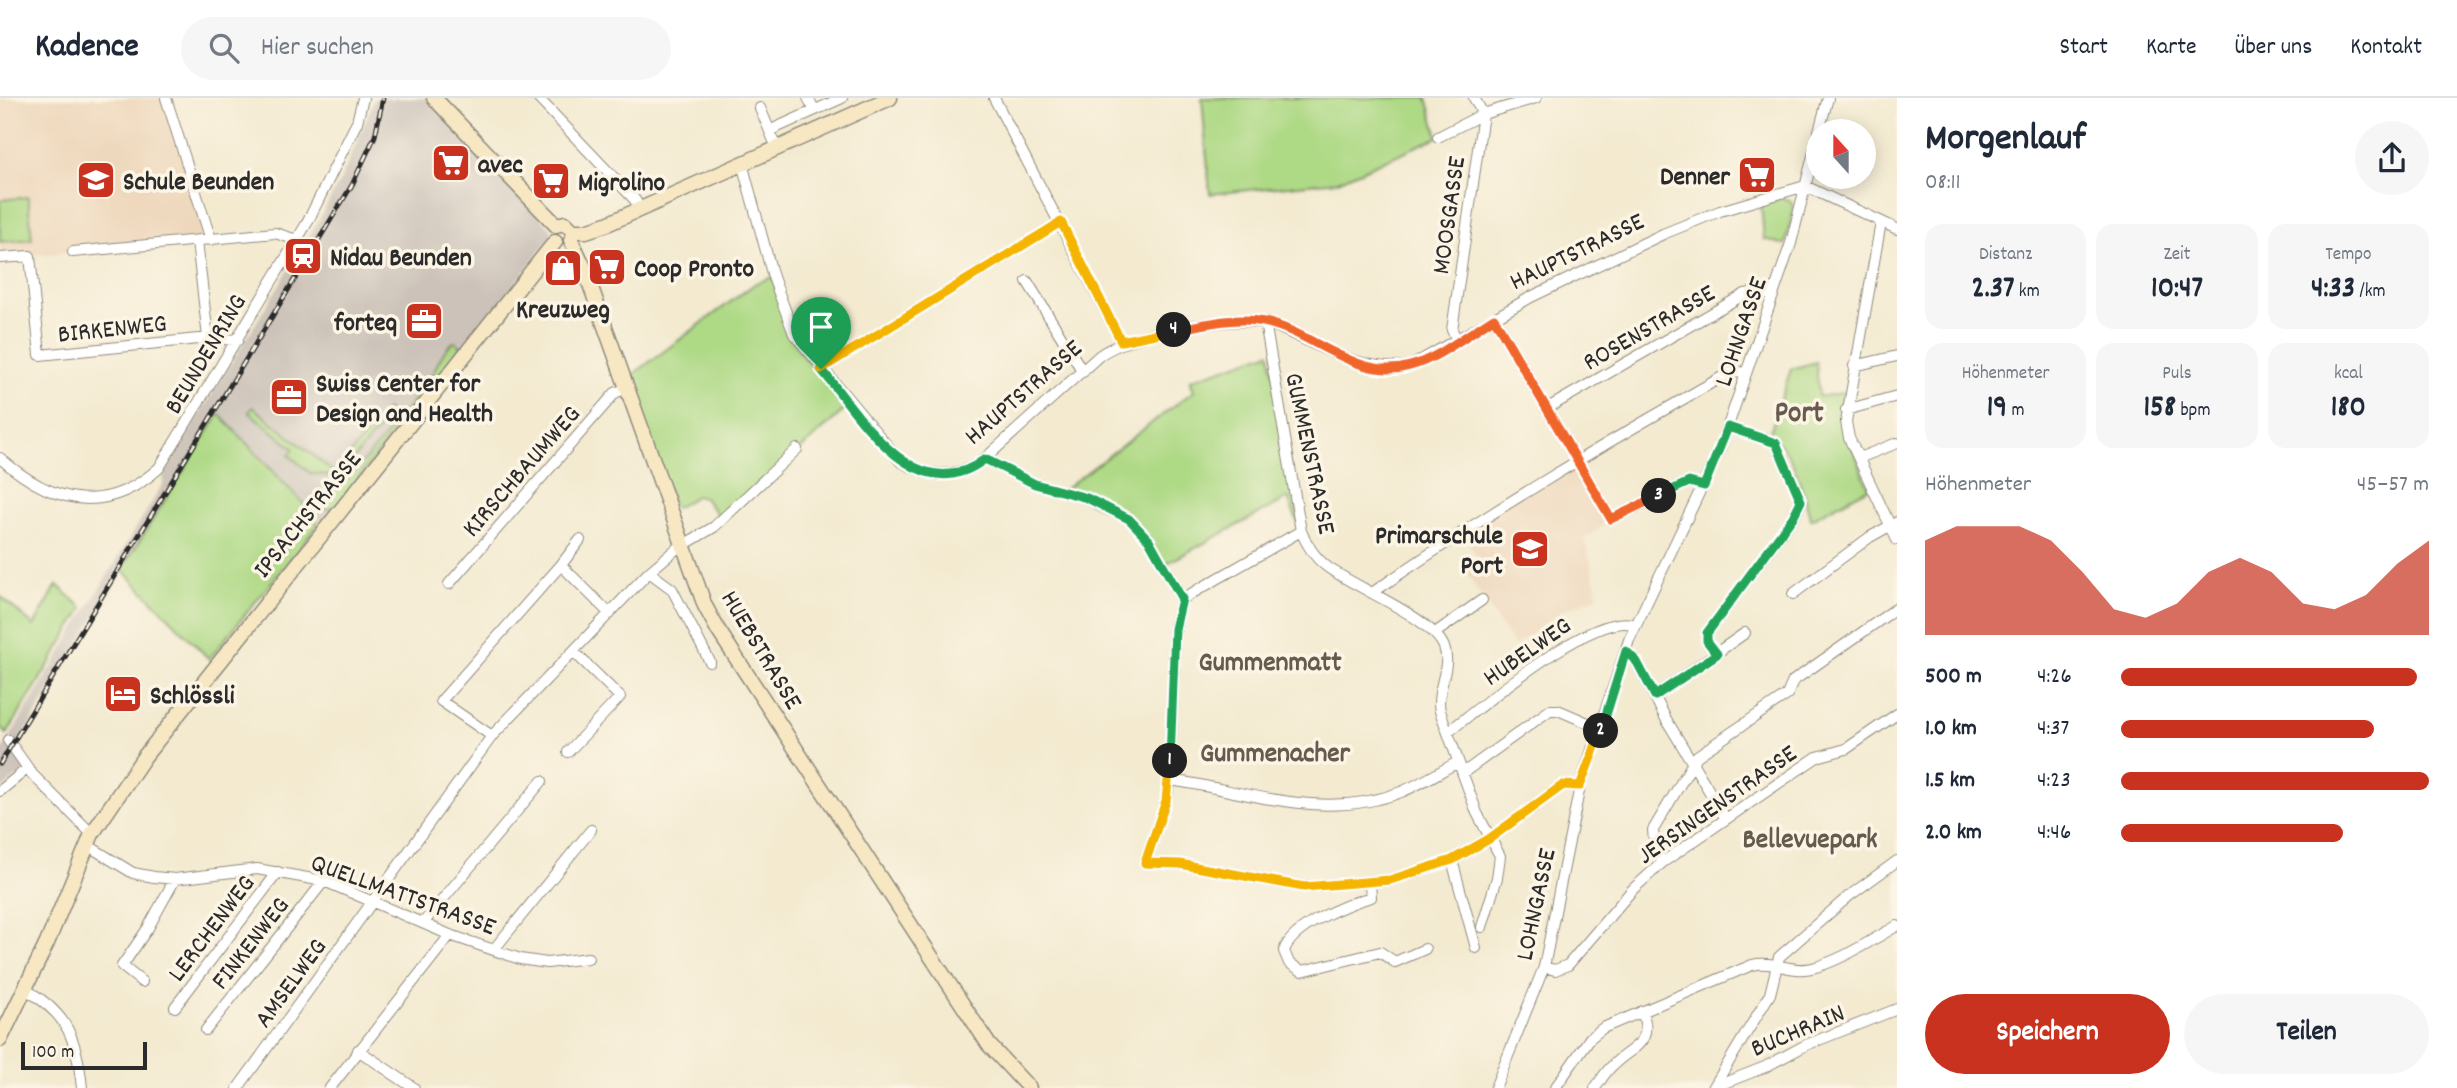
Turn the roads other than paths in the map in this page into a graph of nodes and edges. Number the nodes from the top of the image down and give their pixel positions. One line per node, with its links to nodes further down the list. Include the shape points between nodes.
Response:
1 (166, 98): 28 (street)
2 (362, 98): 29 (street, BEUNDENRING, via 357,122)
3 (434, 98): 25 (main road)
4 (538, 98): 22 (street)
5 (808, 98): 13 (street)
6 (842, 98): 13 (street)
7 (890, 98): 18 (main road)
8 (994, 98): 23 (street)
9 (1474, 98): 14 (street)
10 (1536, 98): 14 (street)
11 (1828, 98): 15 (street, LOHNGASSE)
12 (760, 108): 16 (street)
13 (814, 109): 16 (street)
14 (1483, 114): 17 (street); 40 (street, MOOSGASSE, via 1452,330)
15 (1823, 119)
16 (771, 130): 18 (street)
17 (1438, 136)
18 (777, 148): 19 (main road)
19 (742, 163): 22 (main road); 44 (street, HAUPTSTRASSE, via 786,318)
20 (1806, 183): 21 (street, LOHNGASSE)
21 (1805, 187): 24 (street); 35 (street, LOHNGASSE); 36 (street, HAUPTSTRASSE, via 1738,205 1663,234)
22 (640, 209): 27 (main road)
23 (1061, 222): 41 (street); 44 (street)
24 (1881, 222): 26 (street); 43 (street)
25 (556, 225): 27 (main road, via 565,223); 31 (main road, via 552,233)
26 (1897, 229)
27 (572, 235): 31 (main road, via 562,244); 47 (main road, HUEBSTRASSE)
28 (211, 240): 29 (street, via 275,233); 30 (street)
29 (297, 240): 39 (street, BEUNDENRING)
30 (197, 241): 32 (street); 38 (street)
31 (555, 242): 97 (main road, IPSACHSTRASSE, via 167,726)
32 (73, 252)
33 (0, 258): 38 (street, BIRKENWEG, via 30,256 40,355)
34 (1027, 281): 45 (street)
35 (1773, 296): 46 (street, LOHNGASSE); 49 (street, ROSENSTRASSE, via 1745,294)
36 (1494, 318): 40 (street, HAUPTSTRASSE); 49 (street)
37 (1265, 322): 40 (street, HAUPTSTRASSE, via 1366,366 1390,370 1411,366); 41 (street, HAUPTSTRASSE, via 1225,321); 60 (street, GUMMENSTRASSE)
38 (208, 338): 39 (street, BIRKENWEG)
39 (237, 340): 54 (street, BEUNDENRING, via 159,468 129,490 66,498 21,476)
40 (1457, 340)
41 (1121, 341): 45 (street, HAUPTSTRASSE)
42 (1897, 356): 43 (street)
43 (1854, 366): 50 (street)
44 (821, 369): 56 (street, HAUPTSTRASSE, via 891,451 916,471 947,474)
45 (1083, 372): 56 (street, HAUPTSTRASSE)
46 (1746, 372): 51 (street, LOHNGASSE); 57 (street, via 1729,373)
47 (627, 388): 63 (main road, HUEBSTRASSE); 66 (street, KIRSCHBAUMWEG, via 615,393)
48 (1897, 396): 50 (street)
49 (1546, 408): 57 (street)
50 (1846, 411): 55 (street, via 1849,438)
51 (1728, 427): 58 (street, LOHNGASSE); 78 (street, via 1776,443 1801,501 1707,633)
52 (1897, 443): 55 (street)
53 (797, 449): 63 (street, AMSELWEG, via 714,527)
54 (0, 458)
55 (1859, 458): 59 (street)
56 (985, 459): 69 (street, via 1035,484 1087,498 1129,519 1149,540)
57 (1576, 460): 58 (street, via 1611,519 1689,482); 67 (street)
58 (1704, 486): 73 (street, LOHNGASSE)
59 (1894, 524): 62 (street); 68 (street)
60 (1301, 531): 67 (street, GUMMENSTRASSE, via 1312,553 1326,566); 69 (street)
61 (580, 540): 64 (street)
62 (1897, 540)
63 (682, 545): 65 (street, AMSELWEG); 129 (main road, HUEBSTRASSE, via 718,630 989,1045)
64 (561, 565): 72 (street); 84 (street, via 441,701)
65 (649, 572): 72 (street, AMSELWEG); 79 (street, via 672,589)
66 (449, 584)
67 (1372, 593): 74 (street, GUMMENSTRASSE)
68 (1793, 594)
69 (1182, 599): 91 (street, via 1175,629)
70 (1482, 600): 74 (street)
71 (1897, 608): 88 (street, via 1793,681 1787,695 1697,756)
72 (610, 614): 77 (street, AMSELWEG)
73 (1635, 625): 76 (street, LOHNGASSE); 83 (street, HUBELWEG, via 1620,622 1573,639)
74 (1435, 633): 83 (street, via 1446,654 1439,705)
75 (1745, 633): 78 (street)
76 (1626, 651): 80 (street); 82 (street, LOHNGASSE)
77 (574, 652): 84 (street, AMSELWEG); 86 (street, via 620,697)
78 (1717, 654): 80 (street)
79 (710, 662)
80 (1655, 696): 88 (street)
81 (1897, 714): 95 (street, JERSINGENSTRASSE, via 1846,749 1817,757)
82 (1602, 729): 90 (street, via 1550,710); 93 (street, LOHNGASSE)
83 (1448, 732): 87 (street)
84 (492, 736): 106 (street, AMSELWEG)
85 (8, 740): 89 (street)
86 (568, 752)
87 (1458, 762): 90 (street); 91 (street, via 1402,791 1337,805 1288,804)
88 (1692, 764): 95 (street); 101 (street, via 1653,830 1656,852)
89 (28, 768): 94 (street); 97 (street)
90 (1463, 774): 98 (street)
91 (1170, 780): 105 (street, via 1145,863 1180,864 1304,887)
92 (542, 781): 107 (street)
93 (1580, 786): 98 (street, via 1563,785); 116 (street, LOHNGASSE)
94 (0, 791)
95 (1726, 819): 101 (street, JERSINGENSTRASSE)
96 (590, 830): 111 (street)
97 (90, 839): 103 (street, QUELLMATTSTRASSE, via 133,873); 118 (main road)
98 (1489, 839): 99 (street); 109 (street, via 1500,856)
99 (1452, 860): 105 (street, via 1419,873); 112 (street)
100 (1897, 861): 115 (street, via 1793,942)
101 (1663, 862): 116 (street, JERSINGENSTRASSE, via 1633,889 1568,965 1555,970)
102 (278, 872): 103 (street, QUELLMATTSTRASSE, via 236,870); 104 (street, QUELLMATTSTRASSE); 119 (street, LERCHENWEG)
103 (175, 879): 117 (street, via 122,966)
104 (324, 881): 106 (street, QUELLMATTSTRASSE); 122 (street, FINKENWEG)
105 (1370, 883): 113 (street, via 1371,897 1344,905 1289,939 1284,951 1289,963 1302,971 1380,952 1395,962)
106 (373, 901): 107 (street, QUELLMATTSTRASSE); 126 (street, AMSELWEG)
107 (423, 923): 110 (street, QUELLMATTSTRASSE)
108 (1897, 926): 115 (street, via 1813,968)
109 (1482, 927)
110 (450, 935): 111 (street, QUELLMATTSTRASSE); 124 (street)
111 (495, 948): 114 (street, QUELLMATTSTRASSE, via 520,960 547,963)
112 (1476, 948)
113 (1425, 949)
114 (588, 958)
115 (1775, 964): 121 (street, via 1752,965); 133 (street, via 1770,994)
116 (1544, 967): 130 (street, LOHNGASSE)
117 (142, 982)
118 (25, 989): 123 (main road); 125 (street, via 63,1019)
119 (175, 1007)
120 (1897, 1009): 133 (street, BUCHRAIN)
121 (1642, 1011): 131 (street, via 1590,1038); 132 (street, via 1645,1036 1610,1067)
122 (206, 1030)
123 (0, 1040)
124 (358, 1050): 127 (street); 128 (street)
125 (82, 1088)
126 (238, 1088)
127 (330, 1088)
128 (414, 1088)
129 (1029, 1088)
130 (1495, 1088)
131 (1555, 1088)
132 (1595, 1088)
133 (1713, 1088)

